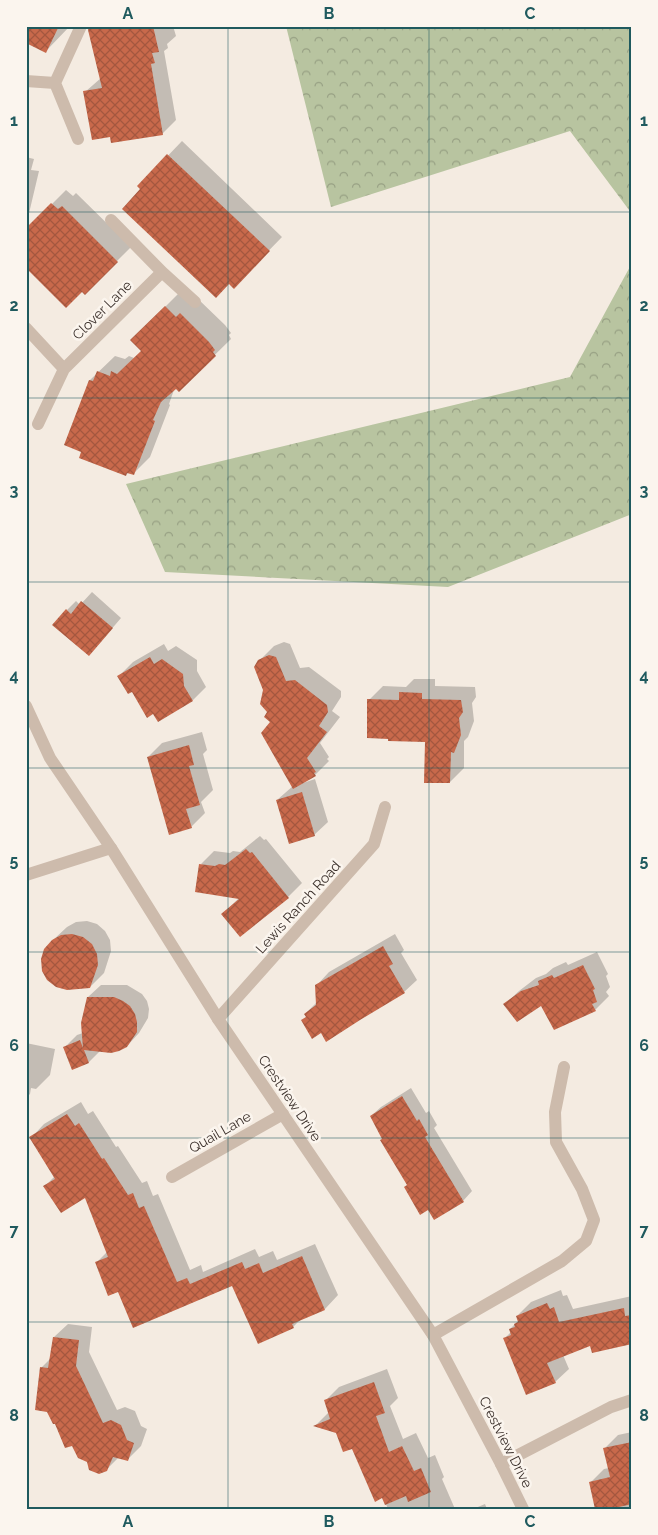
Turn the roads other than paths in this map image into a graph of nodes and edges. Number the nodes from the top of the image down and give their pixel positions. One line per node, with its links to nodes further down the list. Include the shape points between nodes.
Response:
1 (81, 26): 3 (street)
2 (26, 82): 3 (street)
3 (55, 83): 4 (street)
4 (78, 139)
5 (111, 220): 6 (street)
6 (162, 272): 7 (street); 9 (street, Clover Lane)
7 (195, 302)
8 (26, 328): 9 (street)
9 (64, 369): 10 (street, Clover Lane)
10 (38, 424)
11 (26, 706): 13 (street, Crestview Drive, via 50,758)
12 (385, 807): 15 (street, Lewis Ranch Road, via 374,844)
13 (111, 848): 14 (street); 15 (street, Crestview Drive)
14 (26, 874)
15 (218, 1019): 17 (street, Crestview Drive)
16 (564, 1067): 19 (street, via 554,1112 556,1142 582,1189 594,1220 586,1241 562,1261)
17 (282, 1114): 18 (street, Quail Lane); 19 (street, Crestview Drive)
18 (172, 1177)
19 (433, 1335): 21 (street, Crestview Drive)
20 (632, 1400): 21 (street, via 611,1407)
21 (501, 1464): 22 (street, Crestview Drive)
22 (523, 1509)

